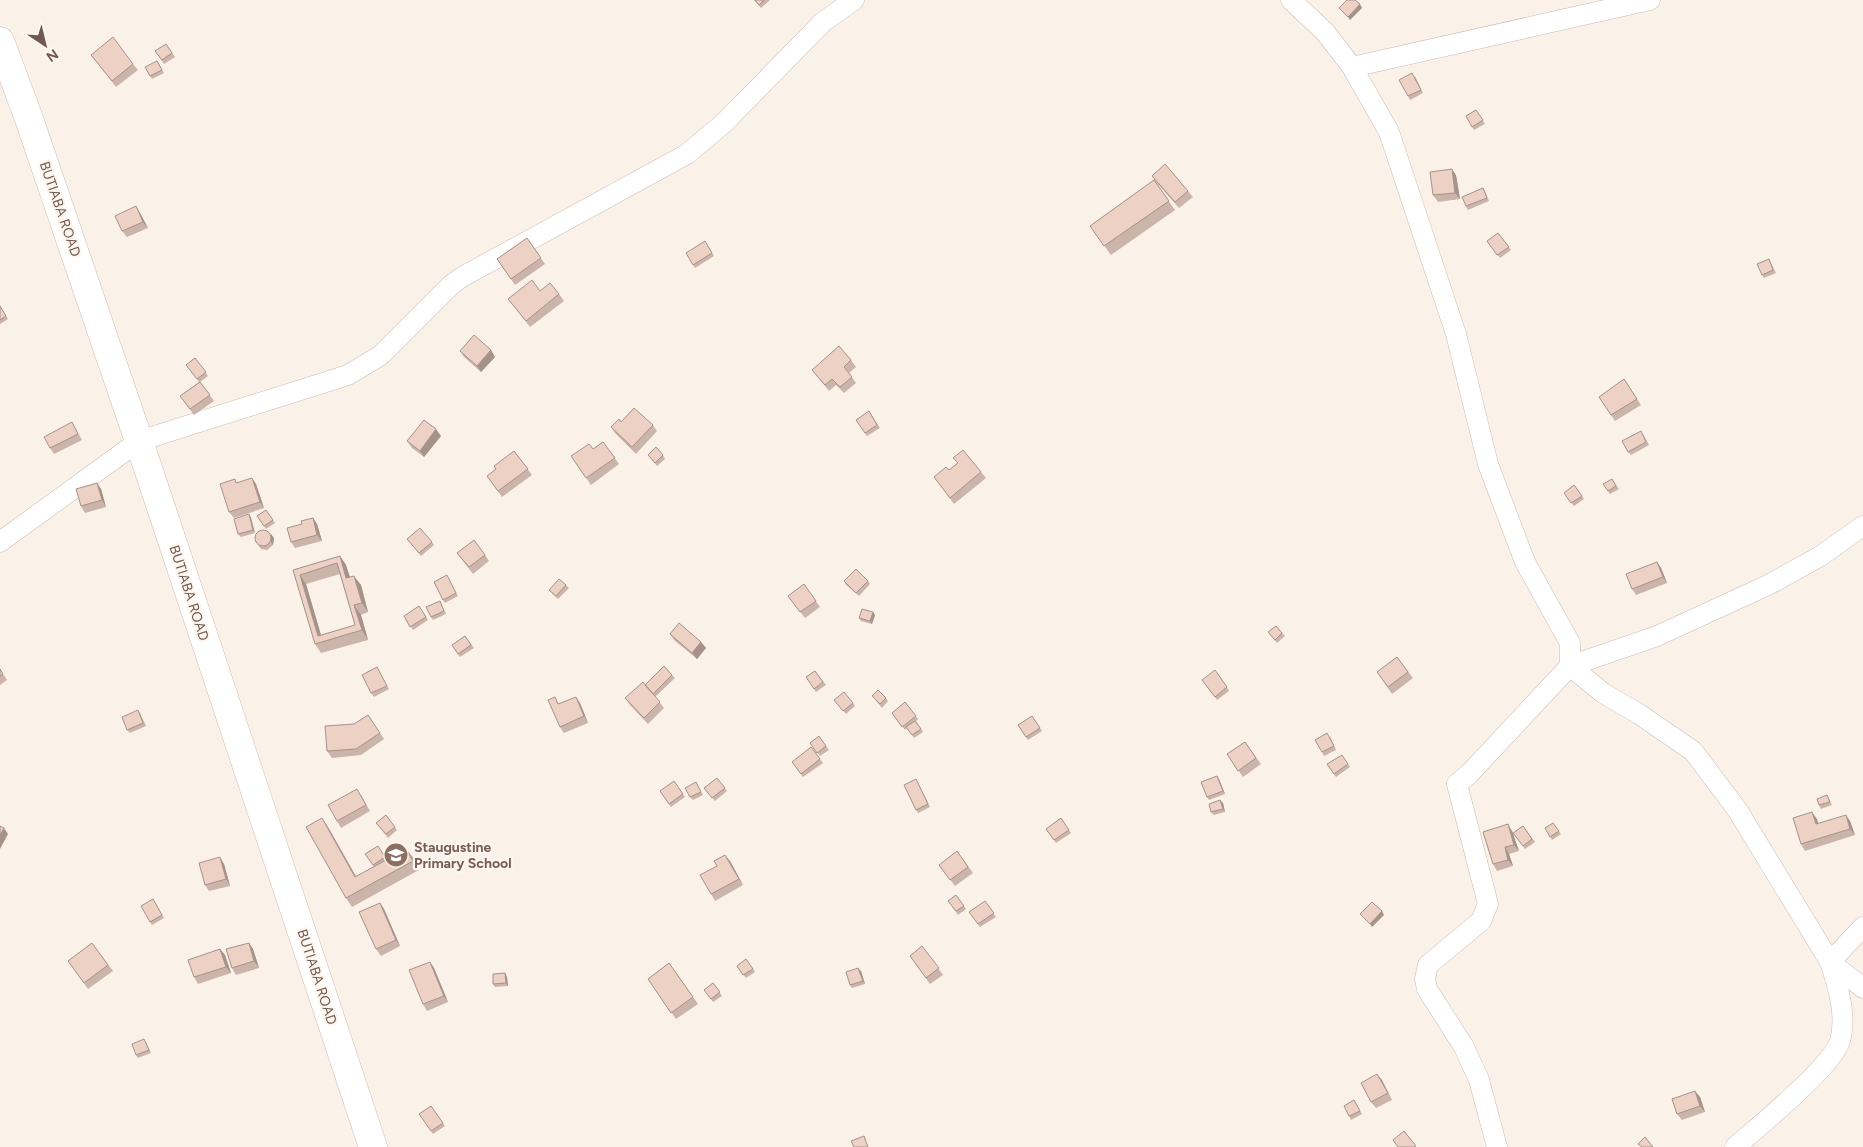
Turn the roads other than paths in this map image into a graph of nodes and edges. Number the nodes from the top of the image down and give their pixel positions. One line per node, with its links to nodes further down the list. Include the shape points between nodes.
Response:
1 (854, 0): 6 (street, via 823,22 724,123 687,154 462,277 368,364 348,375)
2 (1291, 0): 5 (street, via 1325,32)
3 (1650, 0): 5 (street)
4 (0, 41): 6 (main road, BUTIABA ROAD)
5 (1352, 67): 9 (street, via 1389,132 1456,334 1488,464 1525,562 1570,643)
6 (139, 441): 8 (street); 13 (main road, BUTIABA ROAD)
7 (1863, 526): 9 (street, via 1819,556 1768,584 1657,636)
8 (0, 542)
9 (1570, 666): 11 (street, via 1604,693 1693,752 1738,811); 14 (street, via 1457,784 1488,904 1481,921 1428,965 1425,979 1427,989 1464,1048 1479,1080)
10 (1863, 927): 11 (street)
11 (1830, 962): 12 (street); 15 (street, via 1841,1006 1840,1042 1829,1060 1794,1095)
12 (1863, 988)
13 (372, 1147)
14 (1497, 1147)
15 (1735, 1147)

